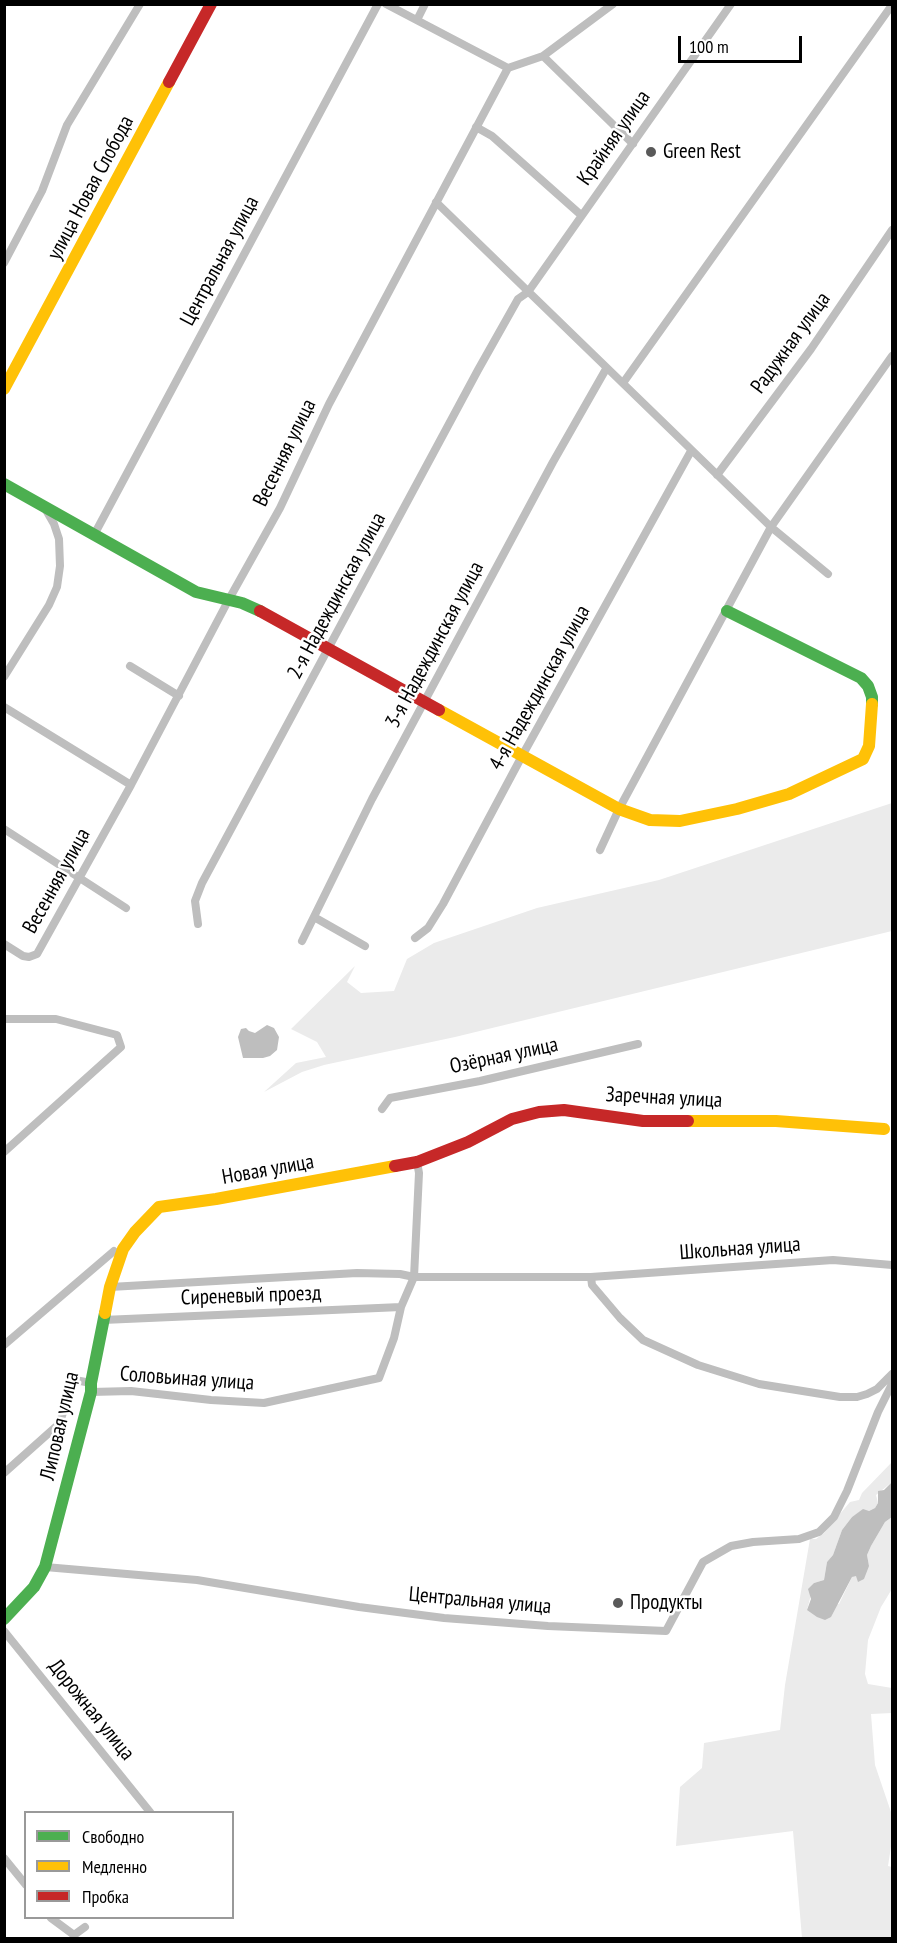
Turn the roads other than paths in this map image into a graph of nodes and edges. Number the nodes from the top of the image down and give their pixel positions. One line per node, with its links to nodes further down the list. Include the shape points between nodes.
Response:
1 (140, 4): 17 (street, via 67,125 42,191)
2 (211, 4): 21 (street, улица Новая Слобода)
3 (378, 4): 28 (street, Центральная улица)
4 (386, 4): 9 (street)
5 (425, 4): 9 (street)
6 (613, 4): 10 (street)
7 (731, 4): 13 (street, Крайняя улица)
8 (892, 5): 22 (street)
9 (417, 20): 11 (street)
10 (543, 56): 11 (street); 13 (street)
11 (508, 68): 12 (street, Весенняя улица)
12 (476, 127): 14 (street, Весенняя улица); 15 (street, via 492,136)
13 (633, 144): 15 (street, Крайняя улица)
14 (436, 202): 18 (street); 30 (street, Весенняя улица, via 329,404 280,508)
15 (581, 215): 18 (street, Крайняя улица)
16 (892, 230): 24 (street, Радужная улица, via 811,349)
17 (4, 263)
18 (528, 292): 20 (street); 32 (street, 2-я Надеждинская улица, via 518,299 478,370)
19 (892, 356): 27 (street)
20 (606, 369): 22 (street); 36 (street, 3-я Надеждинская улица)
21 (6, 381)
22 (622, 383): 23 (street)
23 (691, 450): 24 (street); 38 (street, 4-я Надеждинская улица)
24 (717, 475): 27 (street)
25 (4, 484): 26 (street)
26 (46, 510): 28 (street); 34 (street, via 59,539 57,587)
27 (771, 527): 29 (street); 31 (street)
28 (94, 535): 30 (street, via 196,592)
29 (828, 574)
30 (228, 601): 32 (street, via 257,609); 35 (street, Весенняя улица)
31 (727, 611): 40 (street); 40 (street, via 861,678 872,697 868,746 863,759 789,794 680,821 650,820)
32 (328, 649): 36 (street); 46 (street, 2-я Надеждинская улица, via 202,883 195,901)
33 (130, 666): 35 (street)
34 (4, 677)
35 (178, 696): 39 (street, Весенняя улица)
36 (424, 701): 38 (street); 45 (street, 3-я Надеждинская улица)
37 (4, 707): 39 (street)
38 (522, 756): 40 (street); 47 (street, 4-я Надеждинская улица, via 443,904 428,928)
39 (131, 785): 43 (street, Весенняя улица)
40 (619, 809): 42 (street)
41 (4, 829): 43 (street)
42 (600, 850)
43 (79, 879): 44 (street); 49 (street, Весенняя улица, via 37,954 23,956)
44 (126, 908)
45 (314, 917): 48 (street, 3-я Надеждинская улица); 50 (street)
46 (198, 924)
47 (415, 938)
48 (302, 941)
49 (4, 944)
50 (365, 946)
51 (4, 1019): 55 (street, via 56,1019 117,1035 121,1047)
52 (638, 1044): 53 (street, Озёрная улица, via 390,1098)
53 (382, 1109)
54 (884, 1129): 56 (street, Заречная улица, via 776,1121 643,1121 564,1110 512,1119)
55 (4, 1152)
56 (417, 1162): 57 (street, Новая улица, via 159,1207); 60 (street, Соловьиная улица)
57 (135, 1232): 62 (street, Липовая улица, via 123,1249)
58 (114, 1251): 65 (street)
59 (892, 1265): 61 (street, Школьная улица, via 833,1260)
60 (414, 1277): 61 (street, Школьная улица); 62 (street, Школьная улица, via 357,1274); 63 (street, Соловьиная улица)
61 (591, 1277): 66 (street, via 592,1285 643,1340 698,1365 759,1384 840,1397 867,1394)
62 (110, 1287): 64 (street, Липовая улица)
63 (400, 1307): 64 (street, Сиреневый проезд); 68 (street, Соловьиная улица, via 394,1338 379,1378 264,1403)
64 (103, 1320): 68 (street, Липовая улица)
65 (4, 1345)
66 (892, 1374)
67 (892, 1384): 70 (street, Центральная улица, via 834,1517 819,1532 799,1539 731,1546 703,1562 666,1630 444,1618 359,1608 197,1580)
68 (91, 1388): 69 (street, via 75,1380 59,1424); 70 (street, Липовая улица)
69 (4, 1473)
70 (45, 1567): 71 (street, Липовая улица, via 34,1587)
71 (4, 1619)
72 (4, 1631): 73 (street, Дорожная улица)
73 (149, 1811)
74 (4, 1858): 75 (street)
75 (24, 1883)
76 (54, 1919): 77 (street, via 74,1935)
77 (85, 1928)

